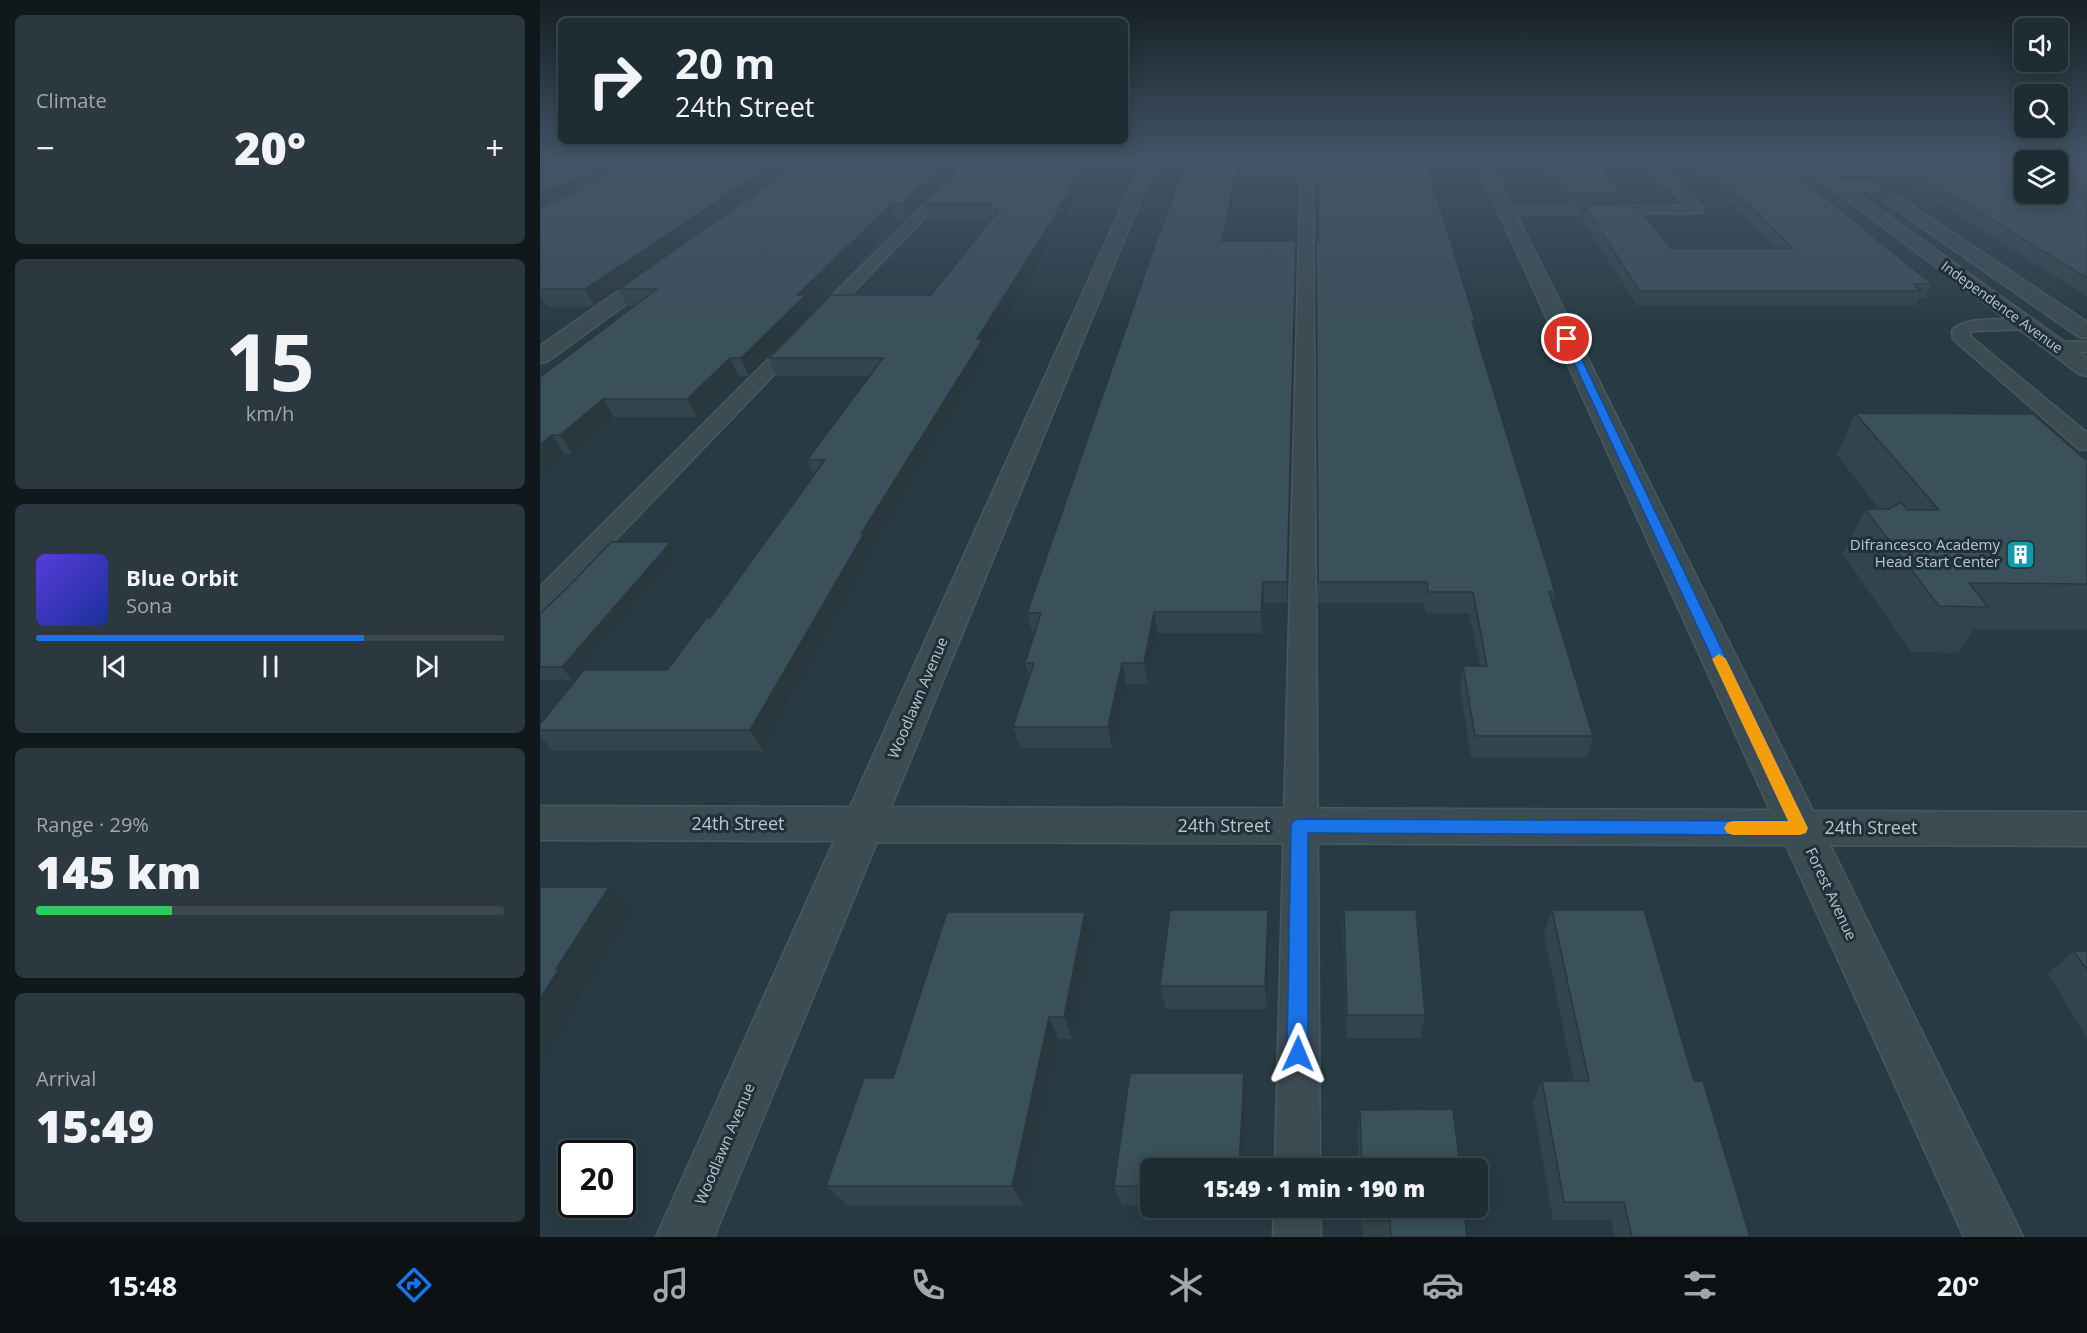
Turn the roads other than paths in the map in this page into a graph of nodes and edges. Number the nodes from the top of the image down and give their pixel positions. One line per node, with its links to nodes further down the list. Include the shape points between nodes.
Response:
1 (917, 218): 15 (lane)
2 (1125, 218): 17 (street, Woodlawn Avenue)
3 (1306, 218): 18 (lane)
4 (1510, 218): 19 (street, Forest Avenue)
5 (1881, 218): 8 (street, Independence Avenue)
6 (1919, 218): 9 (street, Independence Avenue)
7 (674, 261): 12 (street)
8 (2027, 325): 10 (street, Independence Avenue); 14 (lane, via 1971,326 1961,331 1962,339)
9 (2087, 332)
10 (2056, 346): 11 (lane); 13 (street, Independence Avenue)
11 (2087, 347)
12 (540, 356)
13 (2087, 369)
14 (2087, 444)
15 (540, 603)
16 (540, 823): 17 (street, 24th Street)
17 (864, 824): 18 (street, 24th Street); 23 (street, Woodlawn Avenue)
18 (1299, 826): 19 (street, 24th Street); 21 (lane)
19 (1800, 828): 20 (street, 24th Street); 25 (street, Forest Avenue)
20 (2087, 829)
21 (1297, 1158)
22 (1297, 1218): 24 (lane)
23 (685, 1237)
24 (1297, 1237)
25 (1994, 1237)

